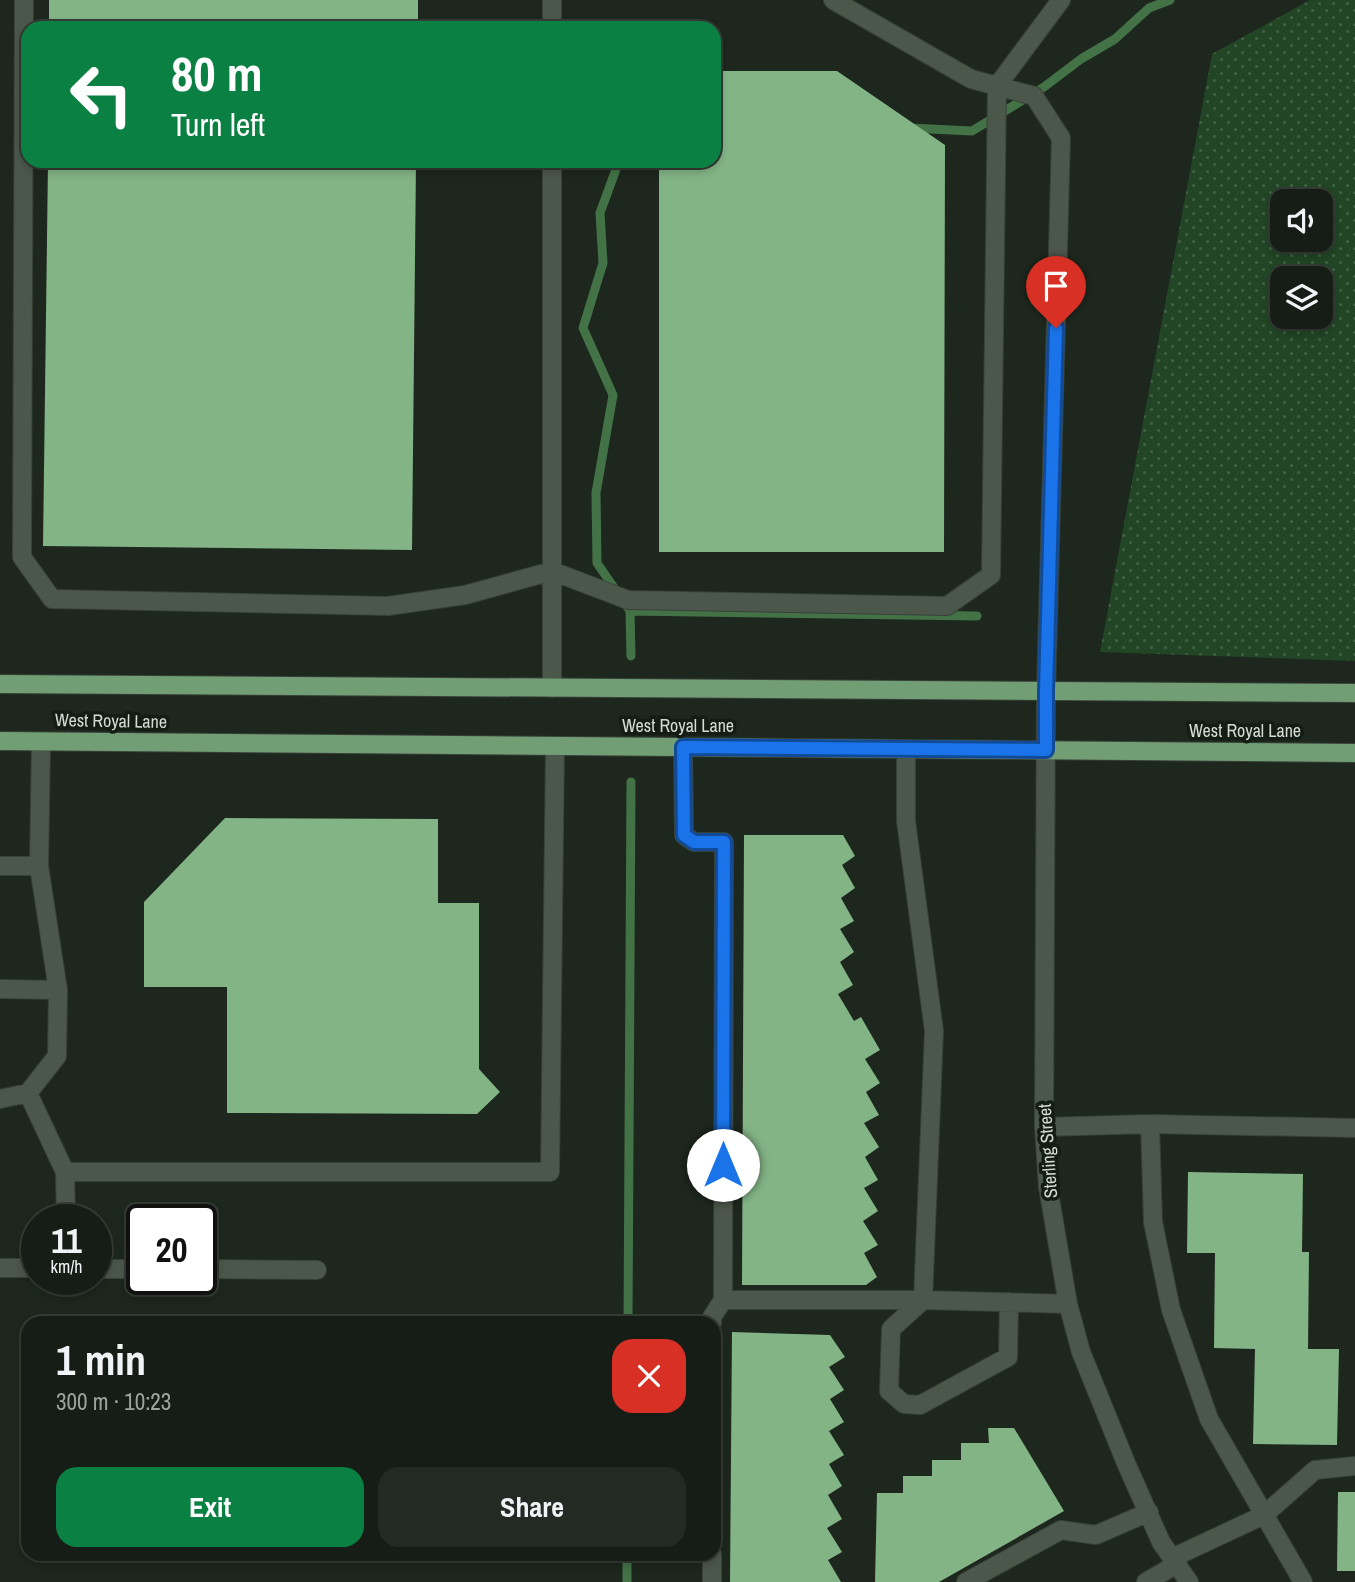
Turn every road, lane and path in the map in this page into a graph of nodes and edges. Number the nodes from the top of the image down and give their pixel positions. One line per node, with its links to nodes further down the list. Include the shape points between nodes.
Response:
1 (24, 0): 5 (street)
2 (552, 0): 6 (street)
3 (833, 0): 7 (street, Sterling Street, via 971,79)
4 (1061, 0): 7 (street)
5 (24, 21)
6 (552, 21)
7 (997, 86): 10 (street, via 992,575 947,606 628,600); 13 (street, Sterling Street, via 1034,96 1061,138)
8 (23, 168): 10 (street, via 22,557 52,599 388,606 465,595)
9 (552, 168): 10 (street)
10 (552, 571): 12 (street)
11 (0, 684): 12 (main road, West Royal Lane)
12 (552, 688): 13 (main road, West Royal Lane)
13 (1046, 691): 14 (main road, West Royal Lane); 20 (street, Sterling Street)
14 (1355, 693)
15 (0, 741): 16 (main road, West Royal Lane)
16 (41, 741): 17 (main road, West Royal Lane); 23 (street)
17 (555, 746): 18 (main road, West Royal Lane); 31 (street, via 551,1172)
18 (683, 747): 19 (main road, West Royal Lane); 37 (street, via 684,835 694,842 724,842)
19 (906, 749): 20 (main road, West Royal Lane); 38 (street, via 906,821 934,1031)
20 (1046, 750): 21 (main road, West Royal Lane); 29 (street, Sterling Street)
21 (1355, 753)
22 (0, 866): 23 (street)
23 (39, 866): 25 (street)
24 (0, 989): 25 (street)
25 (58, 990): 26 (street, via 57,1056)
26 (28, 1093): 27 (street); 31 (street)
27 (0, 1098)
28 (1150, 1124): 29 (street); 30 (street); 44 (street, via 1153,1222 1171,1310 1209,1419)
29 (1044, 1127): 40 (street, Sterling Street, via 1048,1187)
30 (1355, 1128)
31 (65, 1172): 32 (street)
32 (66, 1204)
33 (0, 1268): 34 (street)
34 (21, 1268)
35 (217, 1269): 36 (street)
36 (317, 1270)
37 (723, 1300): 38 (street); 41 (street)
38 (923, 1300): 39 (street); 39 (street, via 891,1329 889,1391 904,1404 919,1405 1008,1357)
39 (1009, 1302): 40 (street)
40 (1068, 1304): 43 (street, Sterling Street, via 1081,1352)
41 (713, 1316)
42 (1355, 1466): 44 (street, via 1315,1471)
43 (1149, 1512): 46 (street, Sterling Street); 48 (street, via 1096,1535 1061,1530)
44 (1264, 1515): 46 (street); 51 (street)
45 (712, 1561): 47 (street)
46 (1175, 1561): 49 (street); 50 (street, Sterling Street)
47 (712, 1582)
48 (967, 1582)
49 (1146, 1582)
50 (1189, 1582)
51 (1303, 1582)

